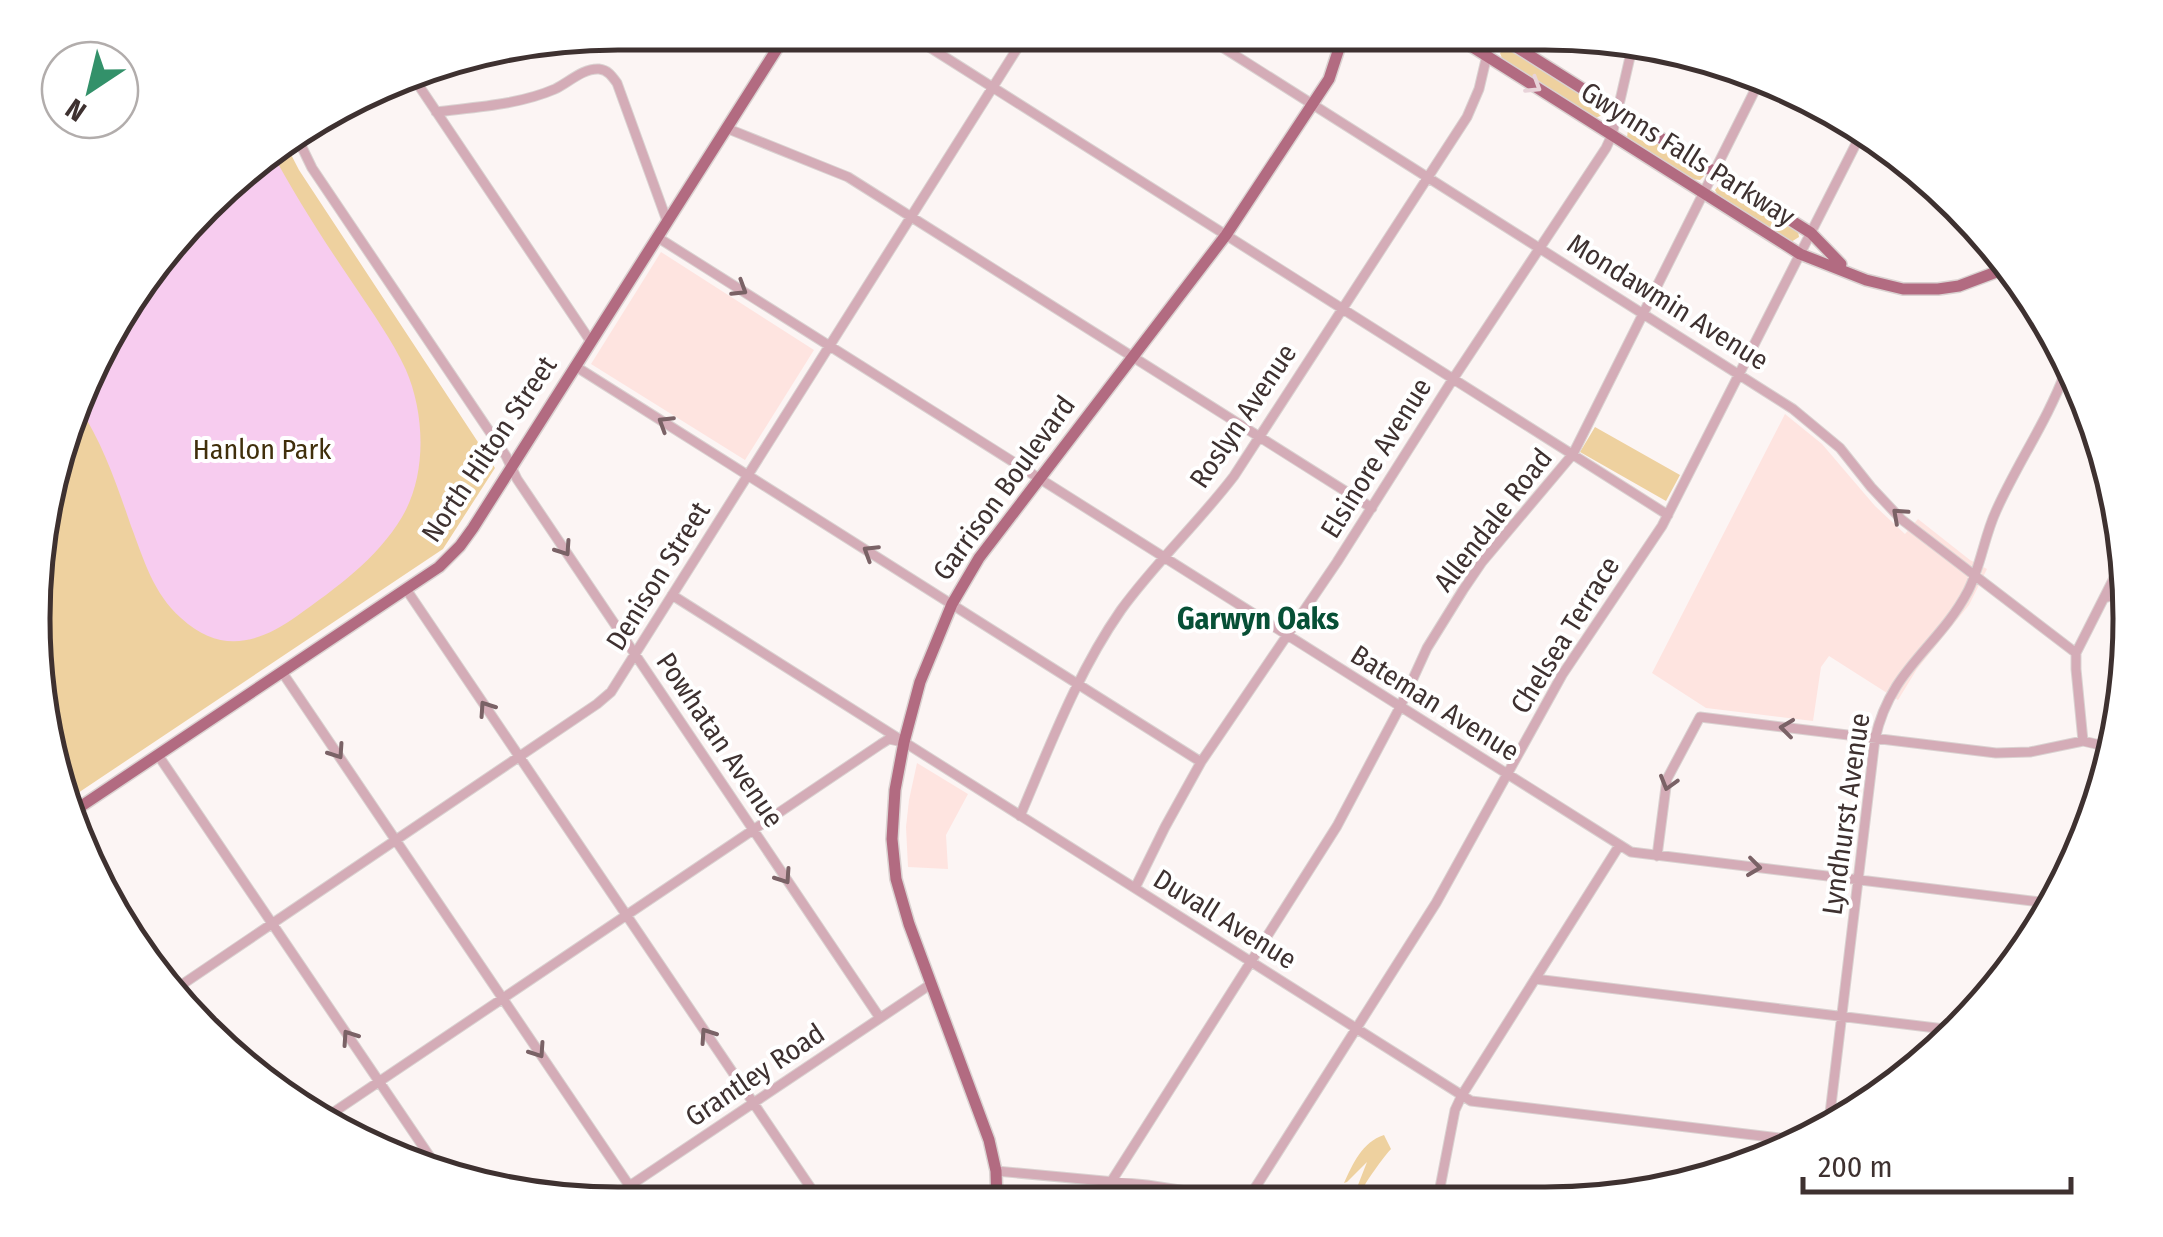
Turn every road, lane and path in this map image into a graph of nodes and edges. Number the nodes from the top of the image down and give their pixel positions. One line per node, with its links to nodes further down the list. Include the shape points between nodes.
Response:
1 (775, 50): 17 (main road, North Hilton Street)
2 (934, 50): 12 (street)
3 (1016, 50): 12 (street, Denison Street)
4 (1227, 50): 14 (street, Mondawmin Avenue)
5 (1339, 50): 14 (main road, Garrison Boulevard)
6 (1477, 50): 9 (main road, Gwynns Falls Parkway)
7 (1489, 50): 9 (street, Roslyn Avenue)
8 (1520, 50): 15 (main road, Gwynns Falls Parkway)
9 (1487, 56): 18 (main road, Gwynns Falls Parkway, one-way to 18); 22 (street, Roslyn Avenue, via 1474,103)
10 (1630, 57): 15 (street, Elsinore Avenue)
11 (419, 86): 16 (street)
12 (993, 87): 24 (street, Denison Street); 27 (street)
13 (1756, 91): 21 (street, Allendale Road)
14 (1313, 104): 22 (street, Mondawmin Avenue); 27 (main road, Garrison Boulevard)
15 (1618, 110): 18 (street, Elsinore Avenue); 21 (main road, Gwynns Falls Parkway)
16 (436, 112): 25 (street, via 531,98 584,73 606,71 617,83); 35 (street)
17 (726, 128): 24 (street, via 837,172); 25 (main road, North Hilton Street)
18 (1612, 135): 23 (main road, Gwynns Falls Parkway); 29 (street, Elsinore Avenue)
19 (1856, 144): 26 (street, Chelsea Terrace)
20 (301, 147): 44 (street, Powhatan Avenue)
21 (1714, 171): 23 (street, Allendale Road); 26 (main road, Gwynns Falls Parkway)
22 (1428, 177): 29 (street, Mondawmin Avenue); 33 (street, Roslyn Avenue)
23 (1704, 193): 30 (main road, Gwynns Falls Parkway); 34 (street, Allendale Road)
24 (911, 217): 36 (street, Denison Street); 37 (street)
25 (667, 222): 28 (main road, North Hilton Street)
26 (1811, 233): 30 (street, Chelsea Terrace); 32 (main road, Gwynns Falls Parkway)
27 (1226, 235): 33 (street); 37 (main road, Garrison Boulevard)
28 (657, 237): 35 (main road, North Hilton Street); 36 (street, Bateman Avenue, one-way to 36)
29 (1540, 248): 34 (street, Mondawmin Avenue); 40 (street, Elsinore Avenue)
30 (1800, 254): 32 (main road, Gwynns Falls Parkway); 39 (street, Chelsea Terrace)
31 (1996, 272): 32 (main road, Gwynns Falls Parkway, via 1959,286 1920,290)
32 (1852, 273)
33 (1341, 308): 40 (street); 42 (street, Roslyn Avenue)
34 (1644, 314): 39 (street, Mondawmin Avenue); 43 (street, Allendale Road)
35 (590, 342): 38 (main road, North Hilton Street)
36 (830, 346): 45 (street, Denison Street); 46 (street, Bateman Avenue)
37 (1132, 356): 42 (street); 46 (main road, Garrison Boulevard)
38 (575, 366): 44 (main road, North Hilton Street); 45 (street, one-way to 38)
39 (1740, 375): 48 (street, Chelsea Terrace); 50 (street, Mondawmin Avenue, one-way to 39, via 1901,518 1828,436)
40 (1453, 379): 43 (street); 47 (street, Elsinore Avenue)
41 (2061, 381): 50 (street, Lyndhurst Avenue, via 1990,524)
42 (1260, 437): 47 (street); 49 (street, Roslyn Avenue)
43 (1573, 454): 48 (street); 62 (street, Allendale Road, via 1482,562)
44 (512, 467): 52 (main road, North Hilton Street, via 460,546); 59 (street, Powhatan Avenue, one-way to 59)
45 (748, 475): 53 (street, Denison Street); 56 (street, one-way to 45)
46 (1038, 478): 49 (street, Bateman Avenue); 56 (main road, Garrison Boulevard)
47 (1372, 508): 57 (street, Elsinore Avenue)
48 (1668, 515): 70 (street, Chelsea Terrace, via 1562,675)
49 (1164, 558): 57 (street, Bateman Avenue); 61 (street, Roslyn Avenue, via 1121,610)
50 (1975, 576): 58 (street, Mondawmin Avenue); 63 (street, Lyndhurst Avenue, via 1887,699)
51 (2112, 582): 55 (street)
52 (406, 590): 60 (main road, North Hilton Street); 68 (street, one-way to 52)
53 (672, 595): 59 (street, Denison Street); 65 (street, Duvall Avenue)
54 (2112, 596): 55 (street)
55 (2104, 598): 58 (street)
56 (952, 604): 61 (street); 65 (main road, Garrison Boulevard)
57 (1288, 636): 62 (street, Bateman Avenue); 69 (street, Elsinore Avenue)
58 (2076, 653): 64 (street)
59 (636, 654): 68 (street, Denison Street, via 604,699); 73 (street, Powhatan Avenue)
60 (282, 672): 67 (main road, North Hilton Street); 74 (street, one-way to 74)
61 (1078, 684): 69 (street); 72 (street, Roslyn Avenue)
62 (1400, 707): 70 (street, Bateman Avenue); 82 (street, Allendale Road, via 1337,826)
63 (1875, 740): 64 (street, via 2016,753); 76 (street, one-way to 76, via 1700,717 1667,778); 77 (street, Lyndhurst Avenue)
64 (2083, 741): 66 (street)
65 (904, 742): 72 (street, Duvall Avenue); 73 (street, via 889,739); 85 (main road, Garrison Boulevard, via 892,813 893,859)
66 (2099, 745)
67 (158, 755): 71 (main road, North Hilton Street); 81 (street)
68 (519, 757): 74 (street, Denison Street); 80 (street)
69 (1202, 762): 78 (street, Elsinore Avenue)
70 (1506, 774): 75 (street, Bateman Avenue); 89 (street, Chelsea Terrace, via 1436,903)
71 (82, 806)
72 (1020, 816): 78 (street, Duvall Avenue)
73 (753, 830): 80 (street); 88 (street, Powhatan Avenue, one-way to 88)
74 (396, 840): 81 (street, Denison Street); 86 (street)
75 (1619, 846): 76 (street, Bateman Avenue); 83 (street)
76 (1657, 856): 77 (street, Bateman Avenue, one-way to 77)
77 (1858, 880): 79 (street, Bateman Avenue); 87 (street, Lyndhurst Avenue)
78 (1135, 888): 82 (street, Duvall Avenue)
79 (2037, 903)
80 (626, 915): 86 (street); 93 (street, one-way to 80)
81 (272, 924): 84 (street, Denison Street); 91 (street, one-way to 81)
82 (1252, 962): 89 (street, Duvall Avenue); 99 (street, Allendale Road)
83 (1535, 979): 87 (street); 92 (street)
84 (183, 984)
85 (931, 984): 88 (street, Grantley Road); 98 (main road, Garrison Boulevard, via 982,1116)
86 (503, 998): 91 (street); 100 (street, one-way to 100)
87 (1842, 1016): 90 (street); 94 (street, Lyndhurst Avenue)
88 (880, 1018): 93 (street, Grantley Road)
89 (1356, 1028): 92 (street, Duvall Avenue); 104 (street, Chelsea Terrace)
90 (1938, 1028)
91 (379, 1082): 95 (street); 97 (street)
92 (1462, 1095): 96 (street, Duvall Avenue); 105 (street)
93 (753, 1103): 100 (street, Grantley Road); 101 (street)
94 (1830, 1110)
95 (335, 1111)
96 (1776, 1138)
97 (428, 1154)
98 (996, 1172): 99 (street); 102 (main road, Garrison Boulevard)
99 (1112, 1182): 103 (street)
100 (629, 1186)
101 (810, 1187)
102 (996, 1187)
103 (1159, 1187)
104 (1259, 1187)
105 (1440, 1187)

